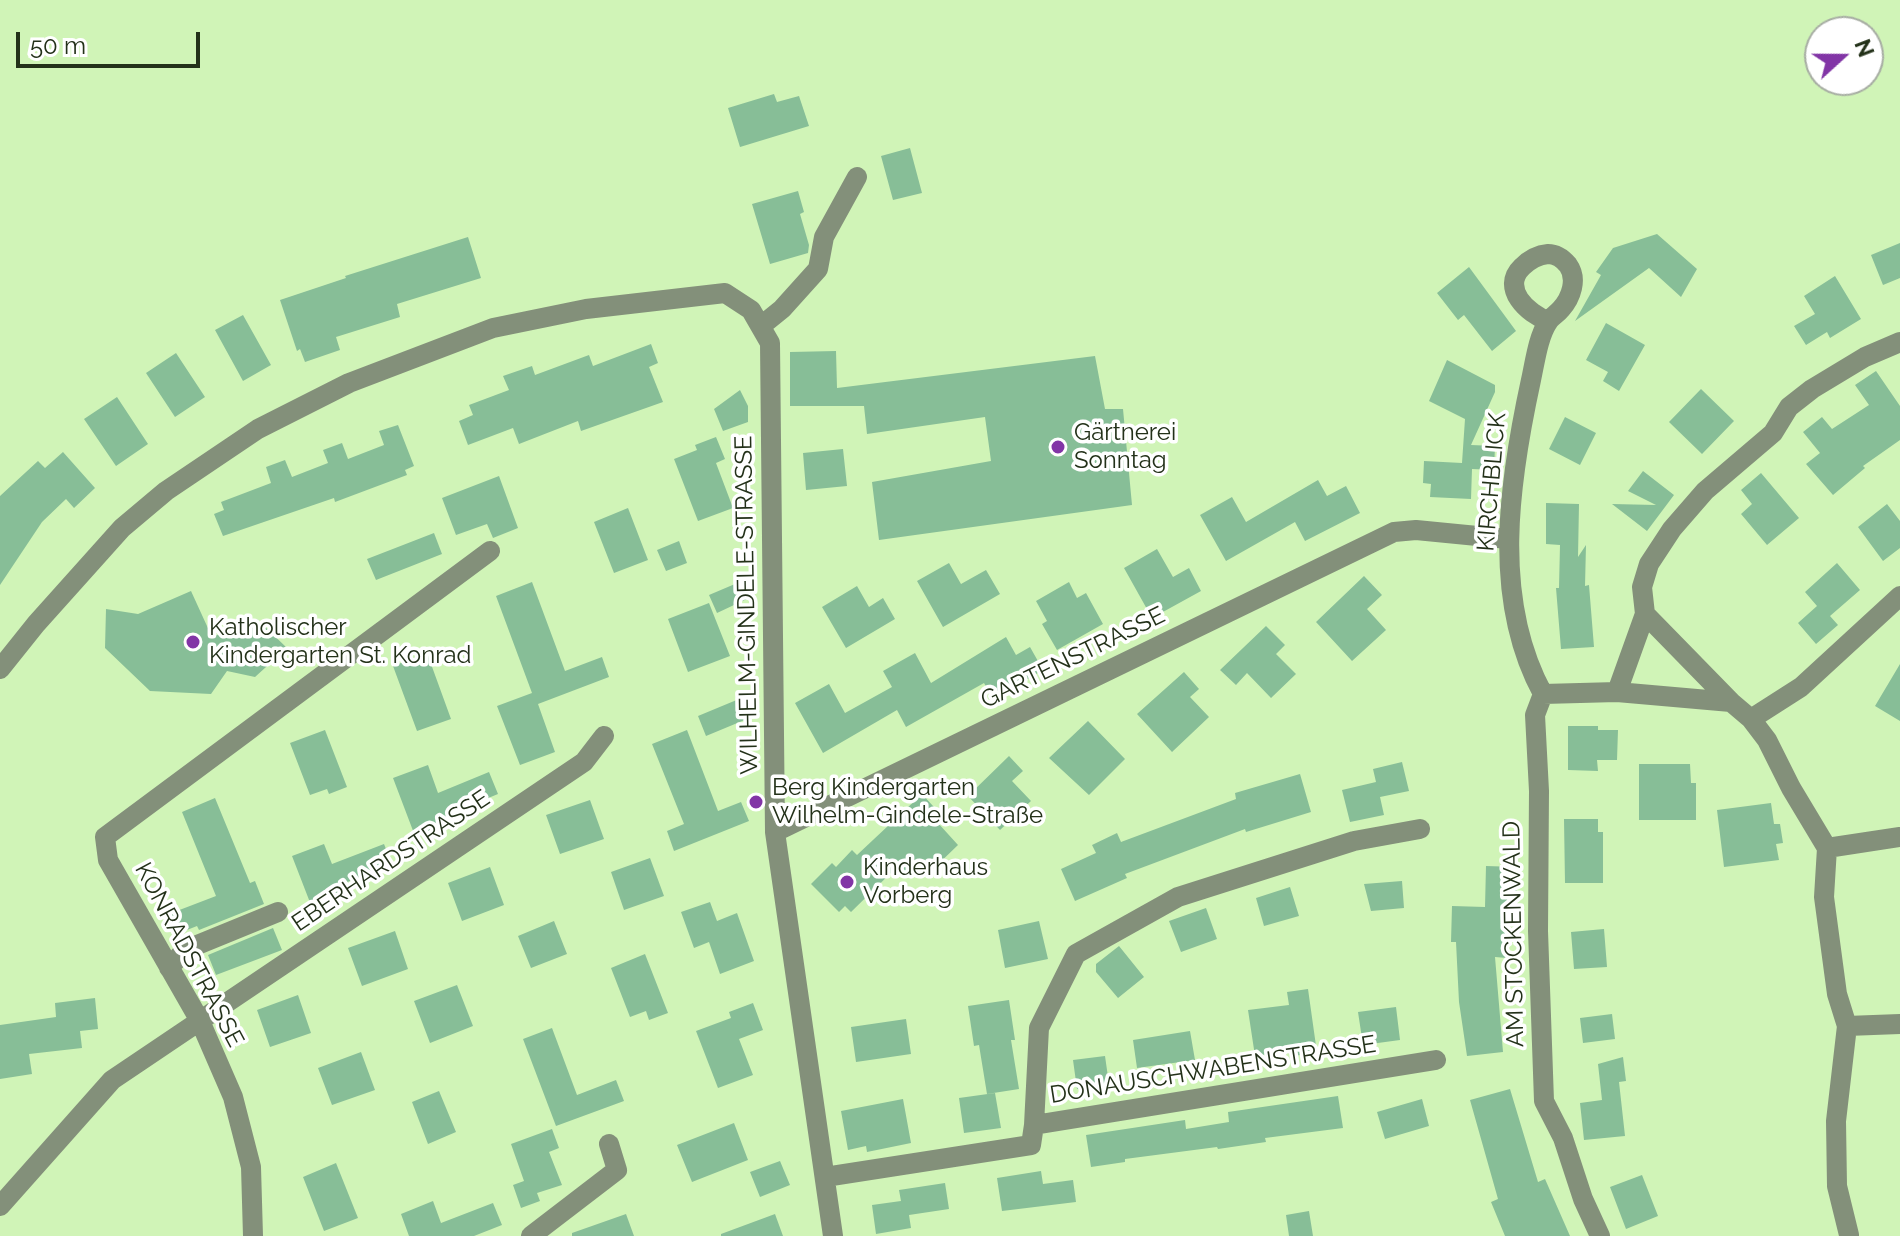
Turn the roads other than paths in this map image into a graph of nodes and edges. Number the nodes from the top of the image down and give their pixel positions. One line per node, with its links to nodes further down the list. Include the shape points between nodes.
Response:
1 (857, 177): 2 (street, via 824,237 818,269 782,309)
2 (756, 318): 9 (street, via 725,293 586,309 493,328 349,383 258,429 166,491 122,528); 16 (street, WILHELM-GINDELE-STRASSE, via 770,343)
3 (1548, 321): 5 (street, KIRCHBLICK, via 1519,436)
4 (1900, 342): 8 (street, via 1812,389 1789,407 1773,433 1705,491 1649,564 1642,587)
5 (1508, 539): 11 (street, KIRCHBLICK, via 1515,611); 16 (street, GARTENSTRASSE, via 1394,532)
6 (490, 551): 20 (street, KONRADSTRASSE, via 105,837 108,860)
7 (1900, 596): 13 (street, via 1801,687)
8 (1645, 614): 10 (street); 12 (street)
9 (0, 669)
10 (1617, 692): 11 (street); 12 (street)
11 (1543, 694): 32 (street, AM STOCKENWALD, via 1535,715 1544,1101)
12 (1731, 702): 13 (street)
13 (1751, 719): 18 (street)
14 (604, 736): 21 (street, EBERHARDSTRASSE, via 584,762)
15 (1420, 829): 25 (street, via 1354,841 1178,897 1076,954 1039,1028)
16 (775, 832): 27 (street, WILHELM-GINDELE-STRASSE)
17 (1900, 837): 18 (street)
18 (1827, 848): 23 (street, via 1824,897 1837,994)
19 (278, 912): 20 (street, via 185,950)
20 (169, 968): 21 (street, KONRADSTRASSE)
21 (200, 1021): 28 (street, EBERHARDSTRASSE, via 112,1080); 29 (street, KONRADSTRASSE, via 233,1097 251,1167)
22 (1900, 1024): 23 (street)
23 (1847, 1026): 33 (street, via 1836,1173)
24 (1436, 1060): 25 (street, DONAUSCHWABENSTRASSE)
25 (1034, 1125): 27 (street, DONAUSCHWABENSTRASSE, via 1031,1145)
26 (609, 1144): 30 (street, via 617,1170)
27 (825, 1177): 31 (street, WILHELM-GINDELE-STRASSE)
28 (0, 1206)
29 (253, 1236)
30 (531, 1236)
31 (833, 1236)
32 (1600, 1236)
33 (1849, 1236)

